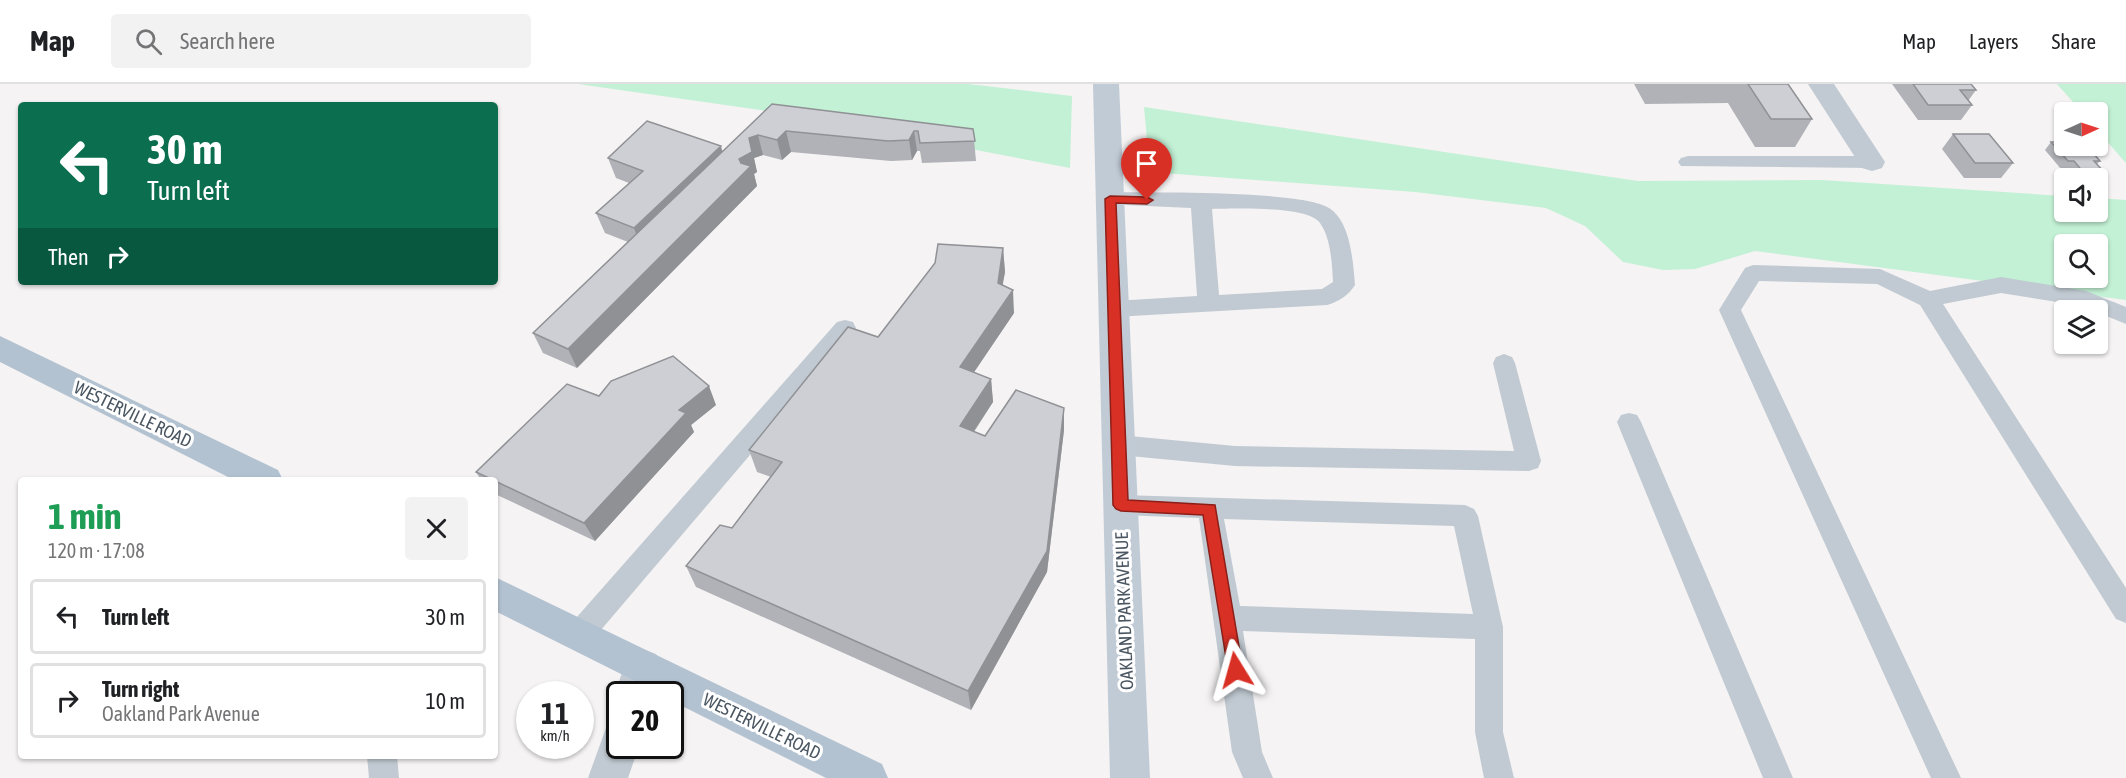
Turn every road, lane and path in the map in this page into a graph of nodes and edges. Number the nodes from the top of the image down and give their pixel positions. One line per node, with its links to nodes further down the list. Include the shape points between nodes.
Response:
1 (1106, 84): 5 (main road, OAKLAND PARK AVENUE)
2 (1821, 84): 4 (street)
3 (1688, 162): 4 (lane)
4 (1872, 162)
5 (1110, 199): 6 (lane); 9 (main road, OAKLAND PARK AVENUE)
6 (1201, 202): 8 (lane); 8 (lane, via 1279,204 1322,213 1331,222 1343,265 1344,285 1327,297)
7 (1928, 299): 10 (lane, via 2001,285 2086,299); 20 (lane); 34 (lane, via 1880,277 1753,273 1730,310)
8 (1209, 305): 9 (lane)
9 (1114, 309): 15 (main road, OAKLAND PARK AVENUE)
10 (2126, 316)
11 (845, 328): 23 (lane)
12 (1, 350): 16 (main road, WESTERVILLE ROAD)
13 (1504, 363): 15 (lane, via 1529,461 1235,456)
14 (1629, 422): 33 (lane)
15 (1119, 445): 17 (main road, OAKLAND PARK AVENUE)
16 (260, 477)
17 (1121, 505): 18 (lane); 30 (main road, OAKLAND PARK AVENUE)
18 (1210, 509): 21 (lane); 22 (lane, via 1465,516)
19 (498, 594): 23 (main road, WESTERVILLE ROAD)
20 (2126, 611)
21 (1228, 618): 22 (lane); 31 (lane, via 1247,752)
22 (1489, 627): 32 (lane, via 1489,732)
23 (579, 635): 24 (main road, WESTERVILLE ROAD)
24 (638, 680): 29 (main road, WESTERVILLE ROAD)
25 (382, 759): 27 (lane)
26 (614, 759): 28 (street)
27 (384, 778)
28 (608, 778)
29 (868, 778)
30 (1130, 778)
31 (1258, 778)
32 (1499, 778)
33 (1778, 778)
34 (1946, 778)

